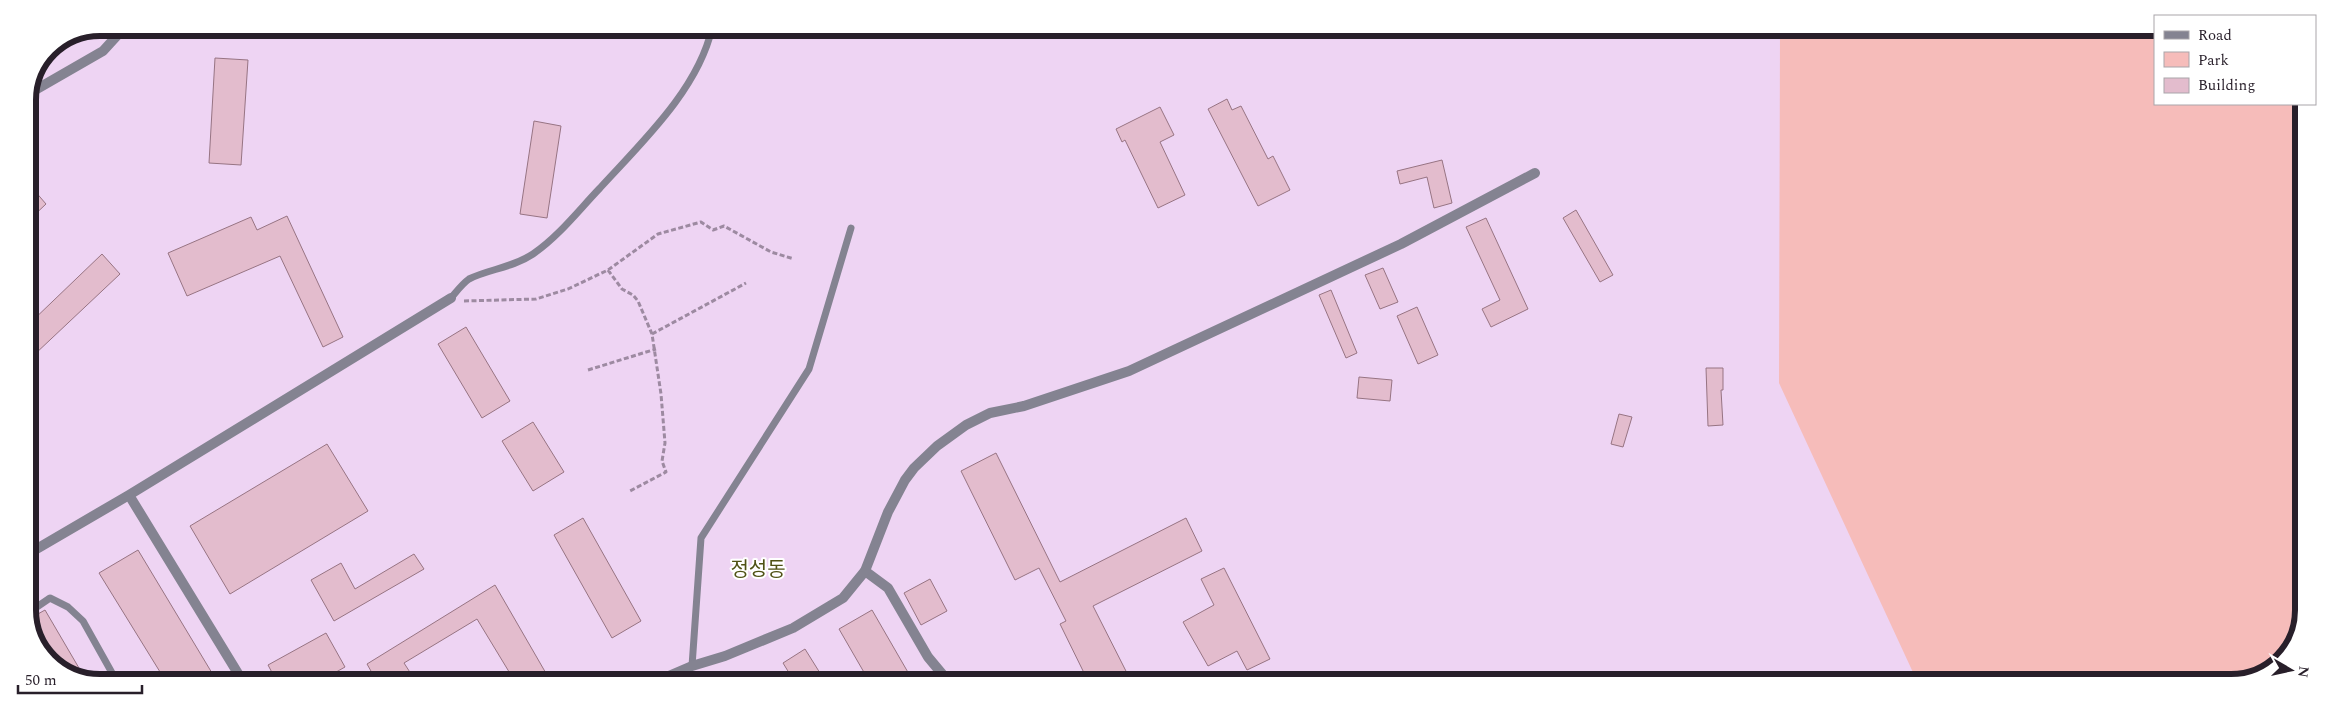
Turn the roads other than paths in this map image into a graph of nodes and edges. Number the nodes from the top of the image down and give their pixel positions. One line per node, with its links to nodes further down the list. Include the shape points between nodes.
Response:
1 (117, 36): 3 (street, via 103,51)
2 (710, 36): 6 (lane, via 681,95 548,244 525,260 470,279)
3 (37, 89)
4 (1536, 173): 9 (street, via 1401,244 1128,371 1024,406 990,413 966,425 937,446 905,480 888,512)
5 (851, 228): 11 (lane, via 809,369 702,538)
6 (451, 298): 7 (street)
7 (129, 495): 8 (street); 13 (street)
8 (36, 549)
9 (865, 571): 11 (street, via 843,598 801,624 725,656); 15 (street, via 888,588 928,656)
10 (36, 608): 12 (lane, via 50,598 68,607 83,621)
11 (692, 666): 14 (street)
12 (113, 674)
13 (238, 674)
14 (673, 674)
15 (942, 674)

